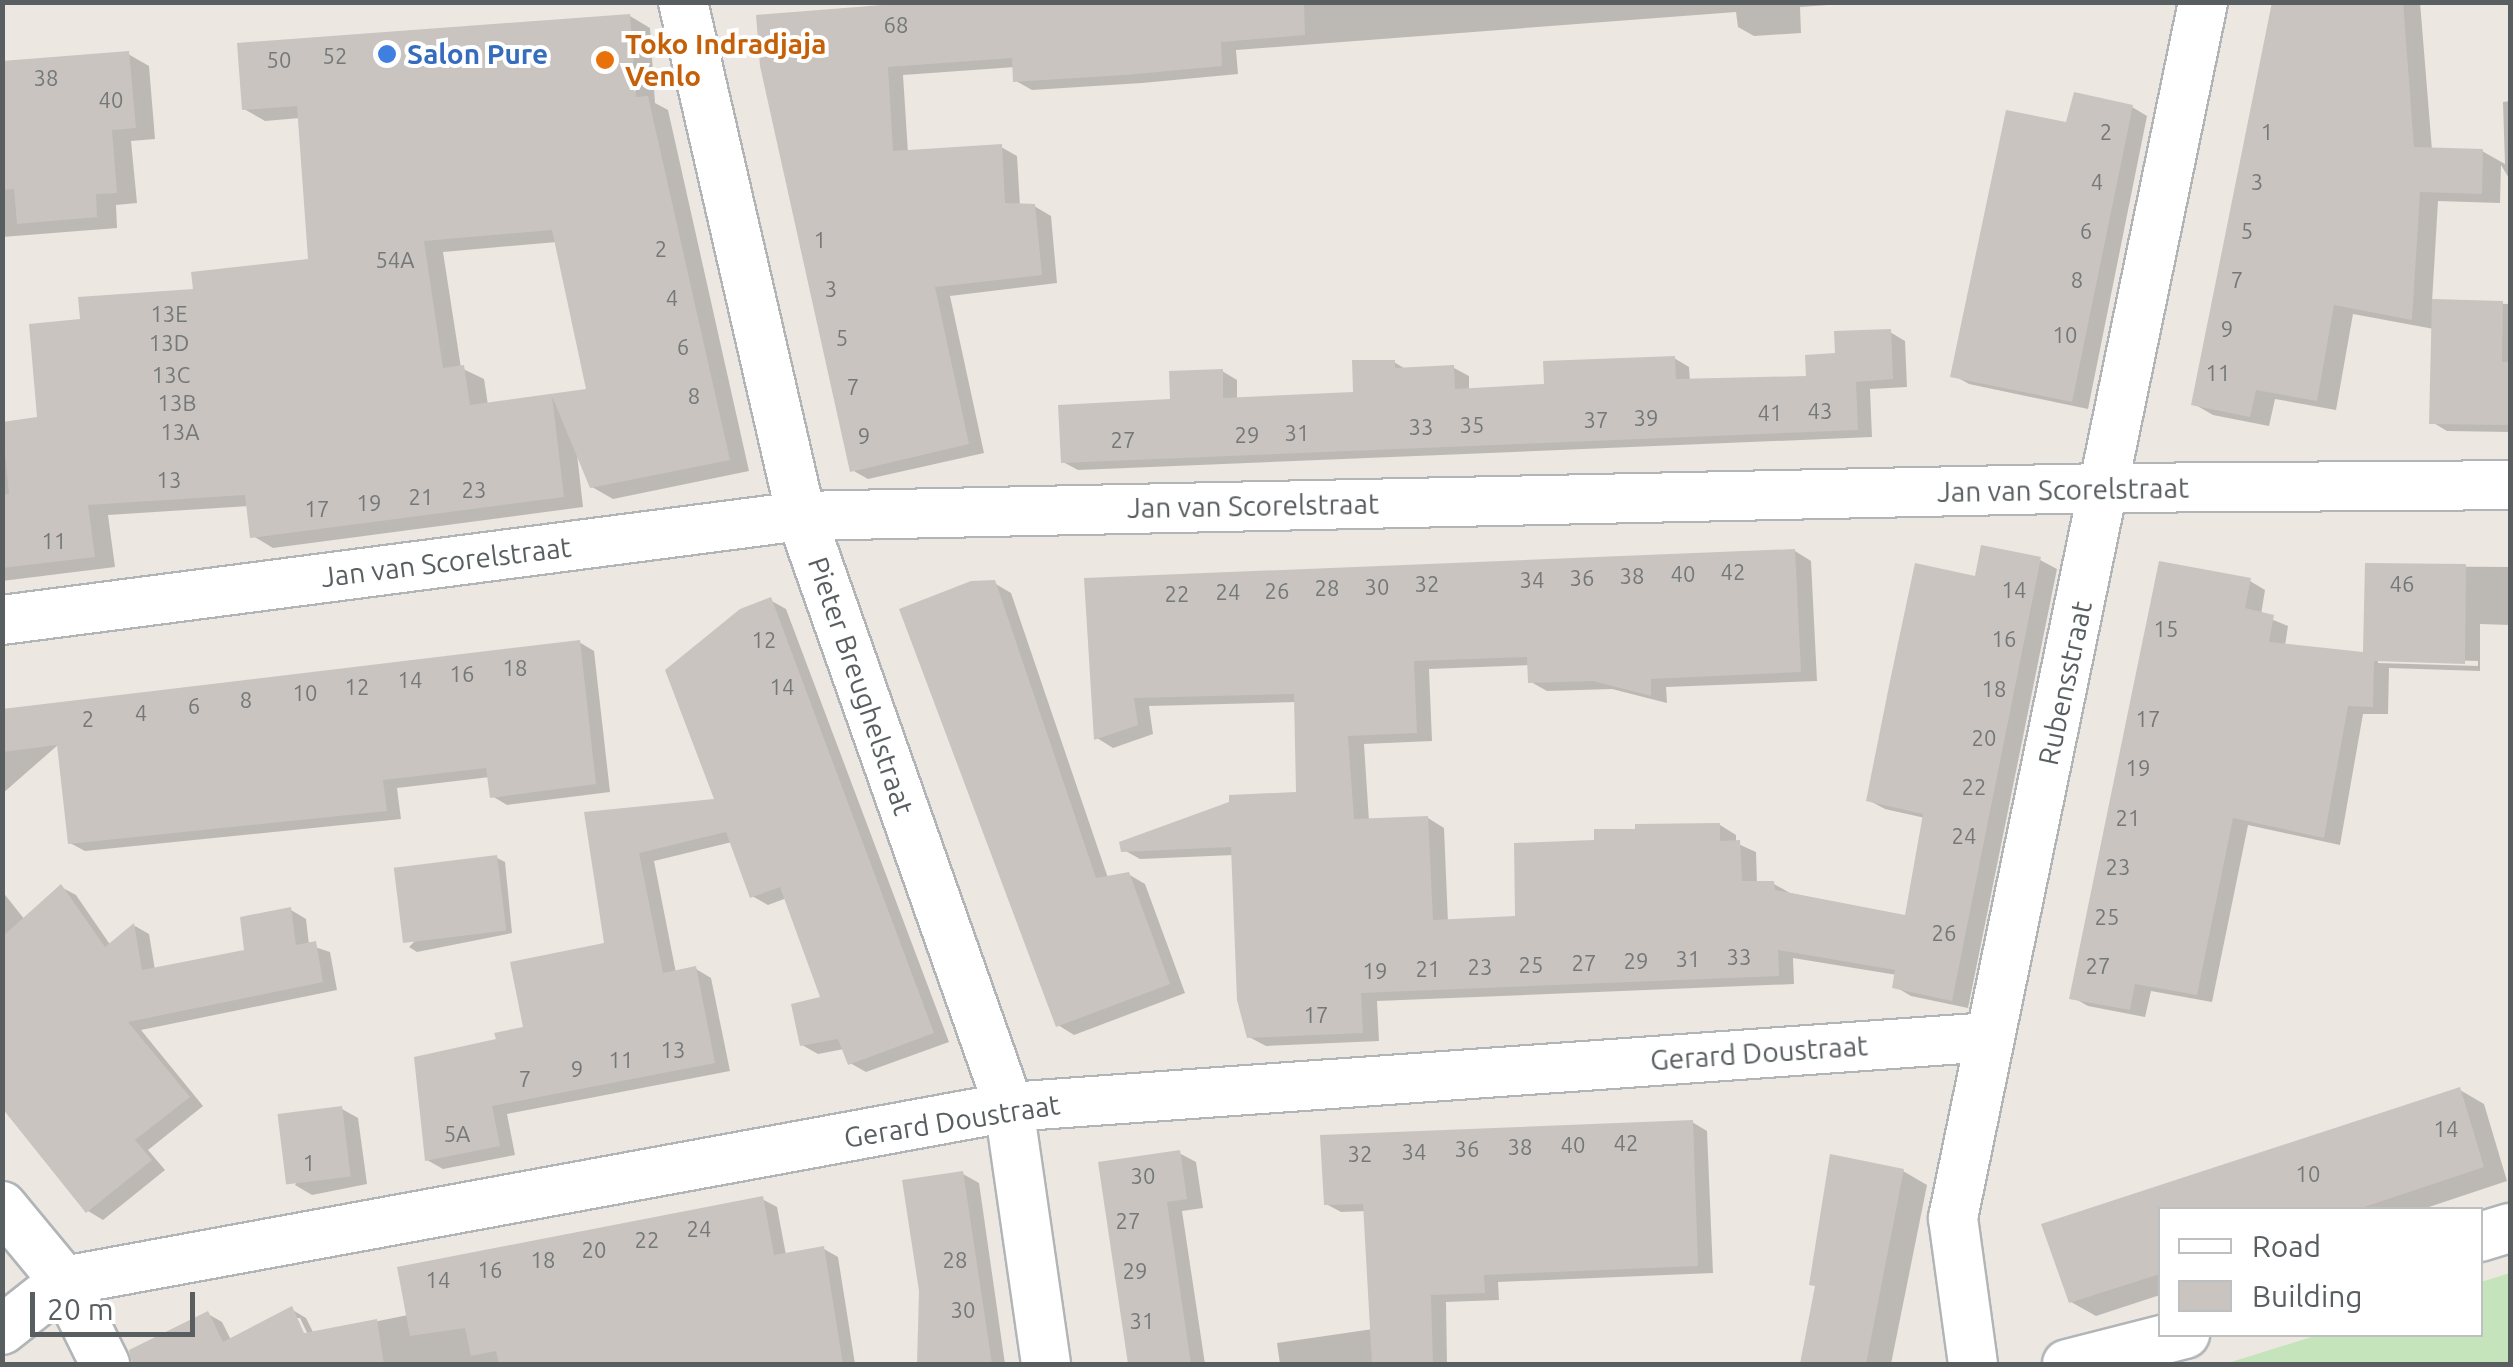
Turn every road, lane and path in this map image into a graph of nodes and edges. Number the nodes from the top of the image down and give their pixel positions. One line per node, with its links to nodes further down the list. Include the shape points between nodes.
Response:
1 (682, 2): 5 (street, Pieter Breughelstraat)
2 (2203, 2): 4 (street, Rubensstraat)
3 (2510, 485): 4 (street, Jan van Scorelstraat)
4 (2106, 488): 5 (street, Jan van Scorelstraat); 7 (street, Rubensstraat)
5 (801, 516): 6 (street, Jan van Scorelstraat); 8 (street, Pieter Breughelstraat)
6 (2, 620)
7 (1990, 1037): 8 (street, Gerard Doustraat); 17 (street, Rubensstraat, via 1953,1218)
8 (1008, 1107): 12 (street, Gerard Doustraat); 16 (street, Pieter Breughelstraat)
9 (2, 1206): 12 (street)
10 (2510, 1228): 11 (street)
11 (2483, 1236)
12 (64, 1280): 13 (street, Gerard Doustraat); 15 (street)
13 (2, 1330)
14 (2173, 1337): 18 (street)
15 (106, 1364)
16 (1046, 1364)
17 (1973, 1364)
18 (2067, 1364)

